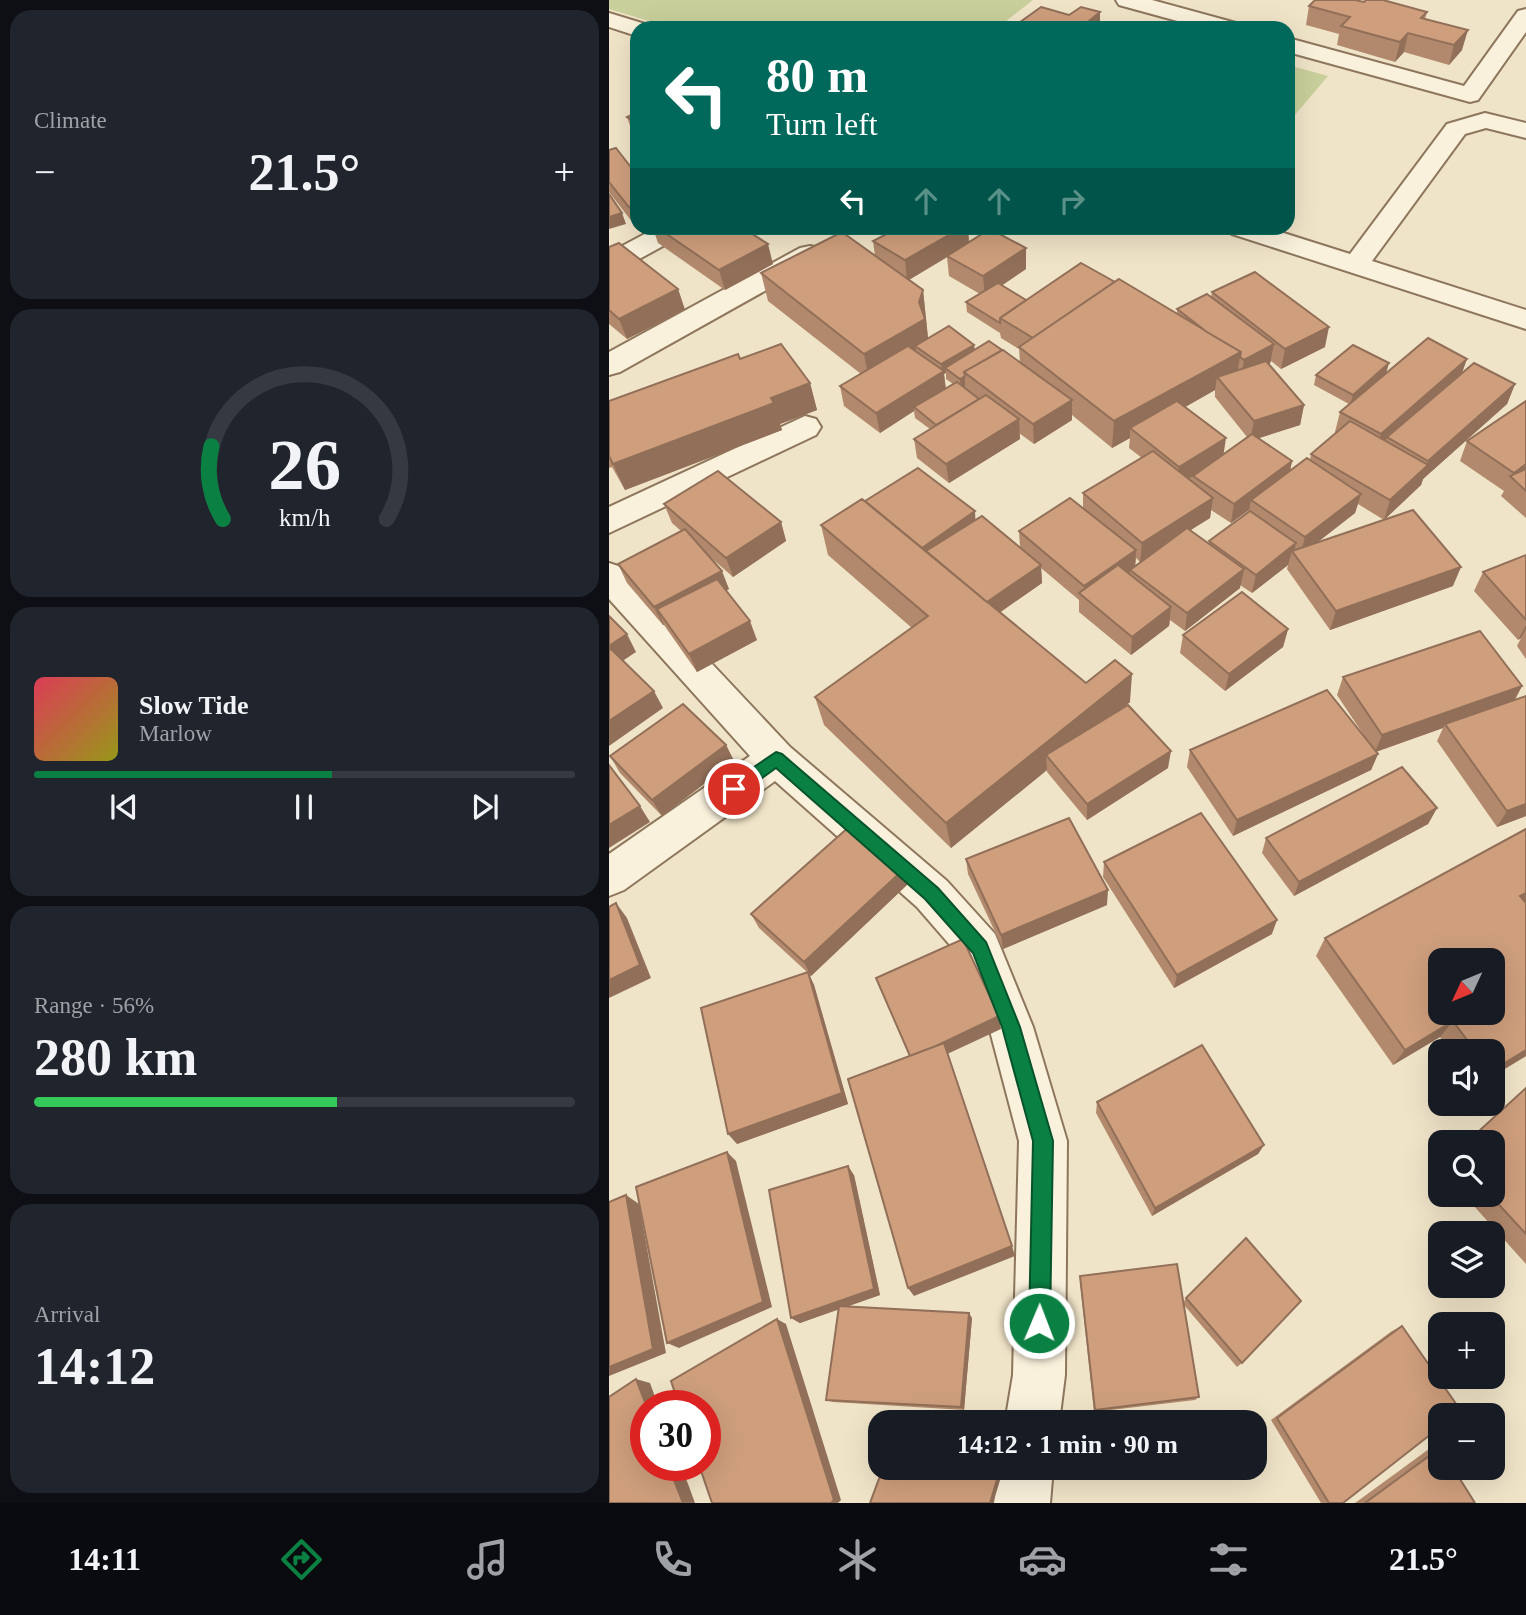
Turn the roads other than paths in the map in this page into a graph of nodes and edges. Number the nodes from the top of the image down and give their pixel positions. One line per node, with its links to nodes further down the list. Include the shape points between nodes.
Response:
1 (1127, 0): 4 (street)
2 (1526, 16): 6 (street, via 1470,95)
3 (609, 20): 5 (street)
4 (1203, 21)
5 (630, 27)
6 (1295, 47)
7 (1526, 47): 8 (street, via 1487,99)
8 (1526, 110)
9 (1526, 131): 14 (street, via 1485,120 1455,129)
10 (662, 235): 13 (street)
11 (1264, 235): 14 (street)
12 (827, 245): 16 (street)
13 (609, 264)
14 (1356, 264): 15 (street)
15 (1526, 320)
16 (609, 365)
17 (805, 427): 18 (street)
18 (609, 521)
19 (609, 576): 20 (street)
20 (776, 759): 21 (street); 22 (street, via 932,894 972,939 1011,1027 1043,1141 1039,1376)
21 (609, 877)
22 (1034, 1410)
23 (1025, 1480): 24 (street)
24 (1022, 1503)

